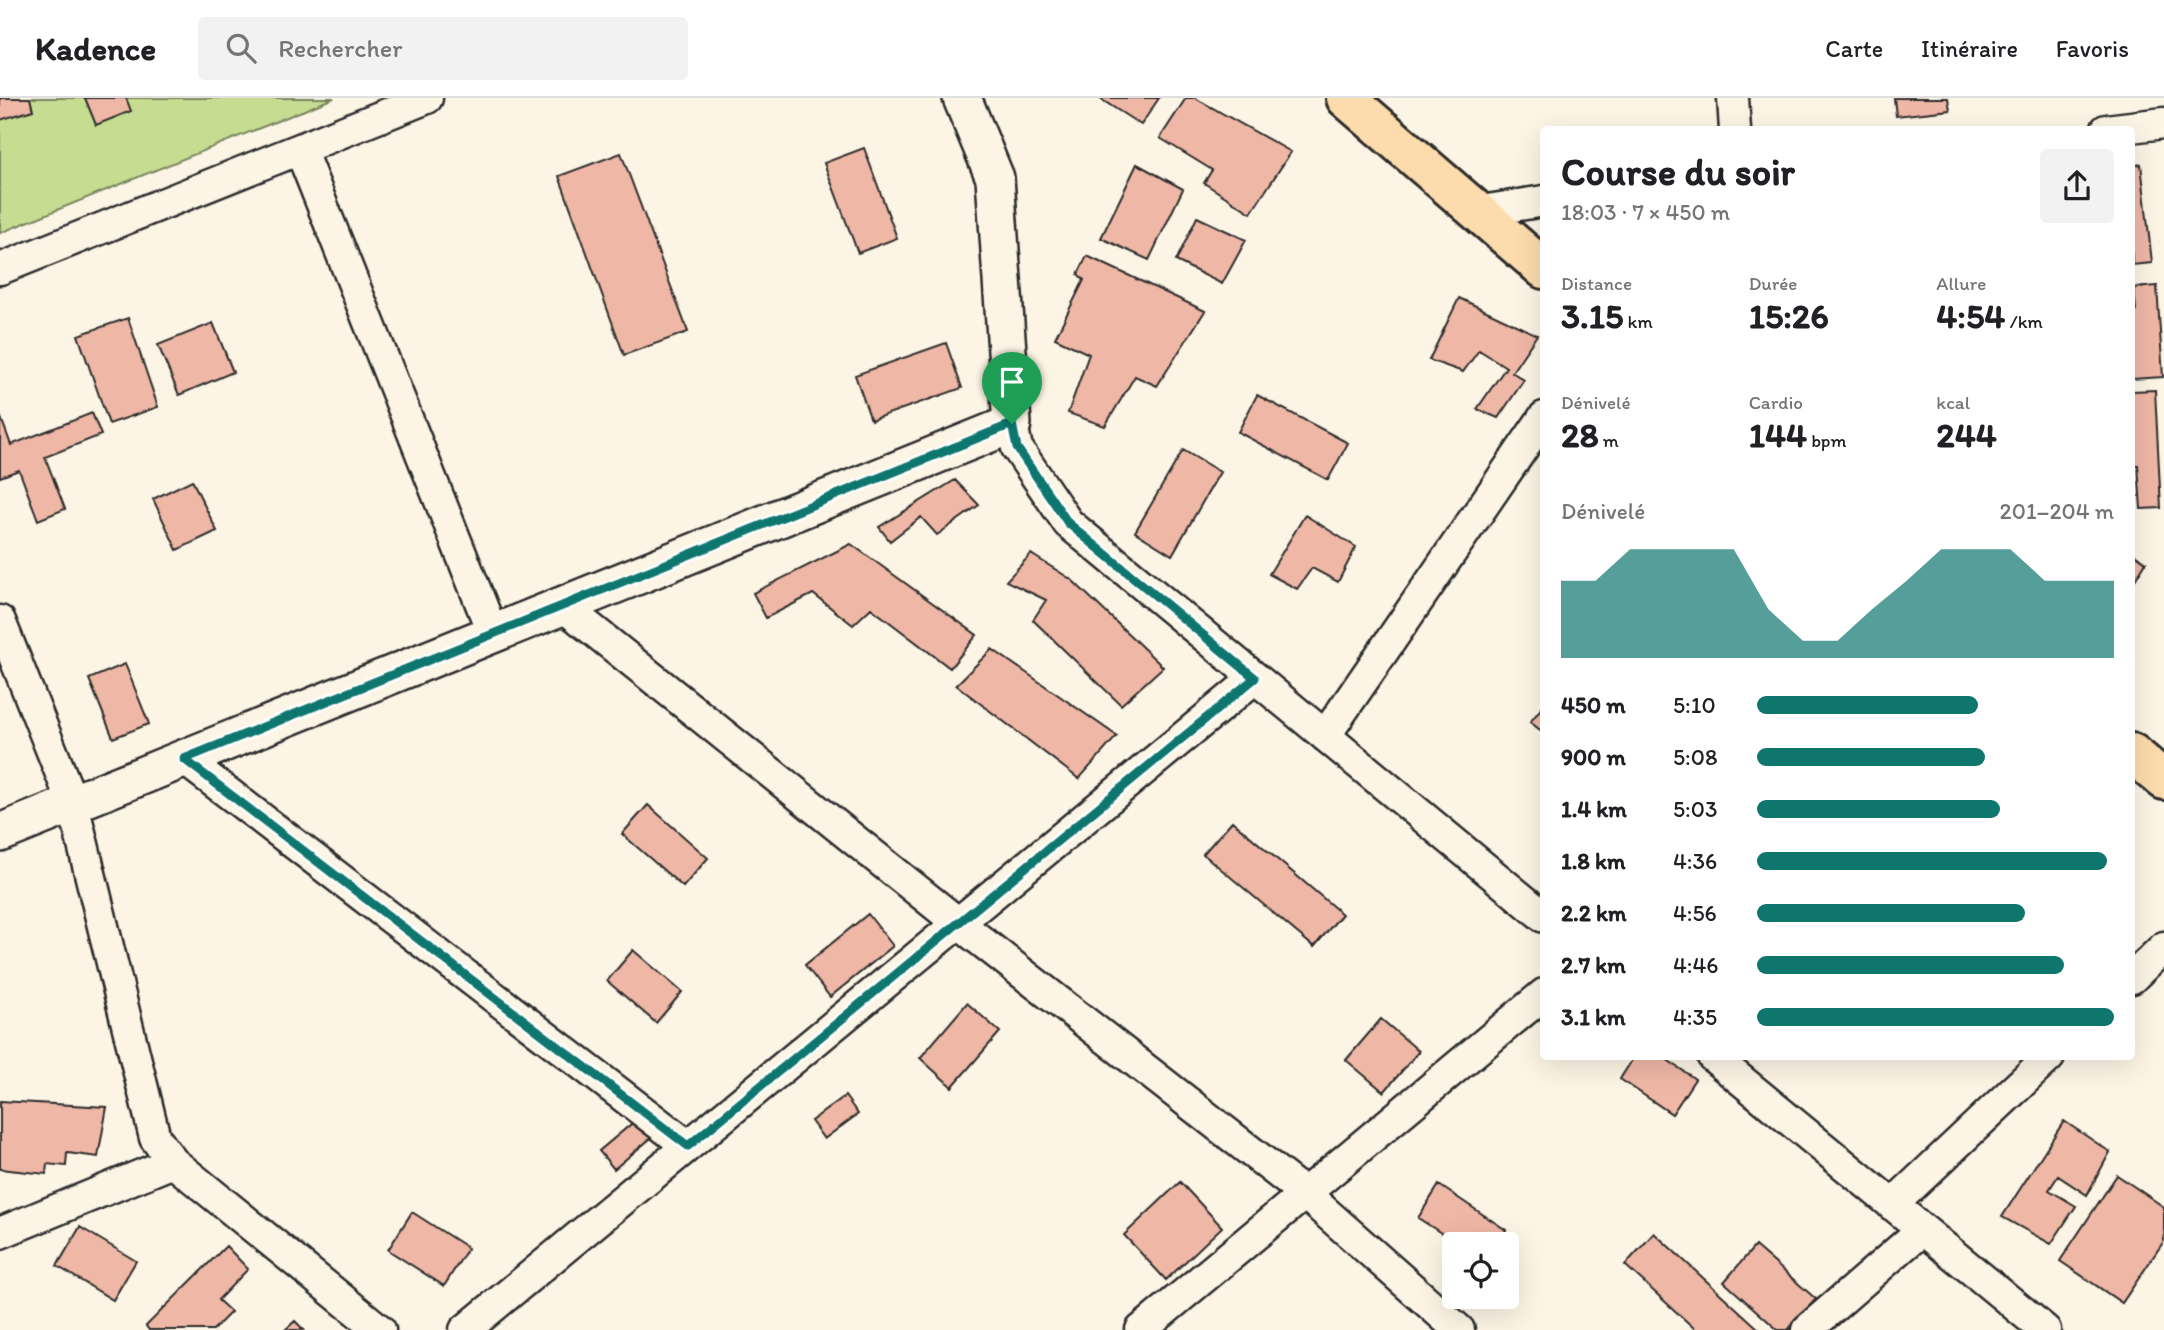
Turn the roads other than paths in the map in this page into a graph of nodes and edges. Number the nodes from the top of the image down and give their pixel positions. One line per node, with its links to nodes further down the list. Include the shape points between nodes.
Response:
1 (427, 98): 8 (street)
2 (961, 98): 14 (street, via 995,177)
3 (1346, 98): 10 (main road)
4 (1733, 98): 6 (street)
5 (2164, 123): 7 (street)
6 (1735, 126)
7 (2135, 126)
8 (300, 149): 12 (street); 17 (street)
9 (1540, 202): 10 (street)
10 (1475, 212): 11 (main road)
11 (1540, 266)
12 (0, 269)
13 (1540, 422): 19 (street)
14 (1012, 424): 15 (street); 18 (street, via 1017,448 1068,523)
15 (563, 606): 17 (street); 26 (street)
16 (0, 621): 23 (street)
17 (493, 634): 21 (street)
18 (1255, 678): 19 (street); 26 (street)
19 (1325, 736): 25 (street)
20 (2135, 756): 22 (main road)
21 (184, 759): 23 (street); 32 (street)
22 (2164, 780)
23 (73, 804): 24 (street); 33 (street, via 155,1138)
24 (0, 833)
25 (1540, 914)
26 (958, 923): 32 (street); 34 (street)
27 (2164, 947): 28 (street)
28 (2135, 975)
29 (1540, 997): 34 (street)
30 (1717, 1060): 35 (street)
31 (2046, 1060): 35 (street)
32 (688, 1146): 39 (street)
33 (173, 1162): 37 (street); 38 (street)
34 (1304, 1193): 40 (street); 41 (street)
35 (1892, 1205): 36 (street)
36 (1922, 1230): 42 (street); 43 (street)
37 (0, 1233)
38 (380, 1330)
39 (465, 1330)
40 (1142, 1330)
41 (1459, 1330)
42 (1807, 1330)
43 (2045, 1330)

